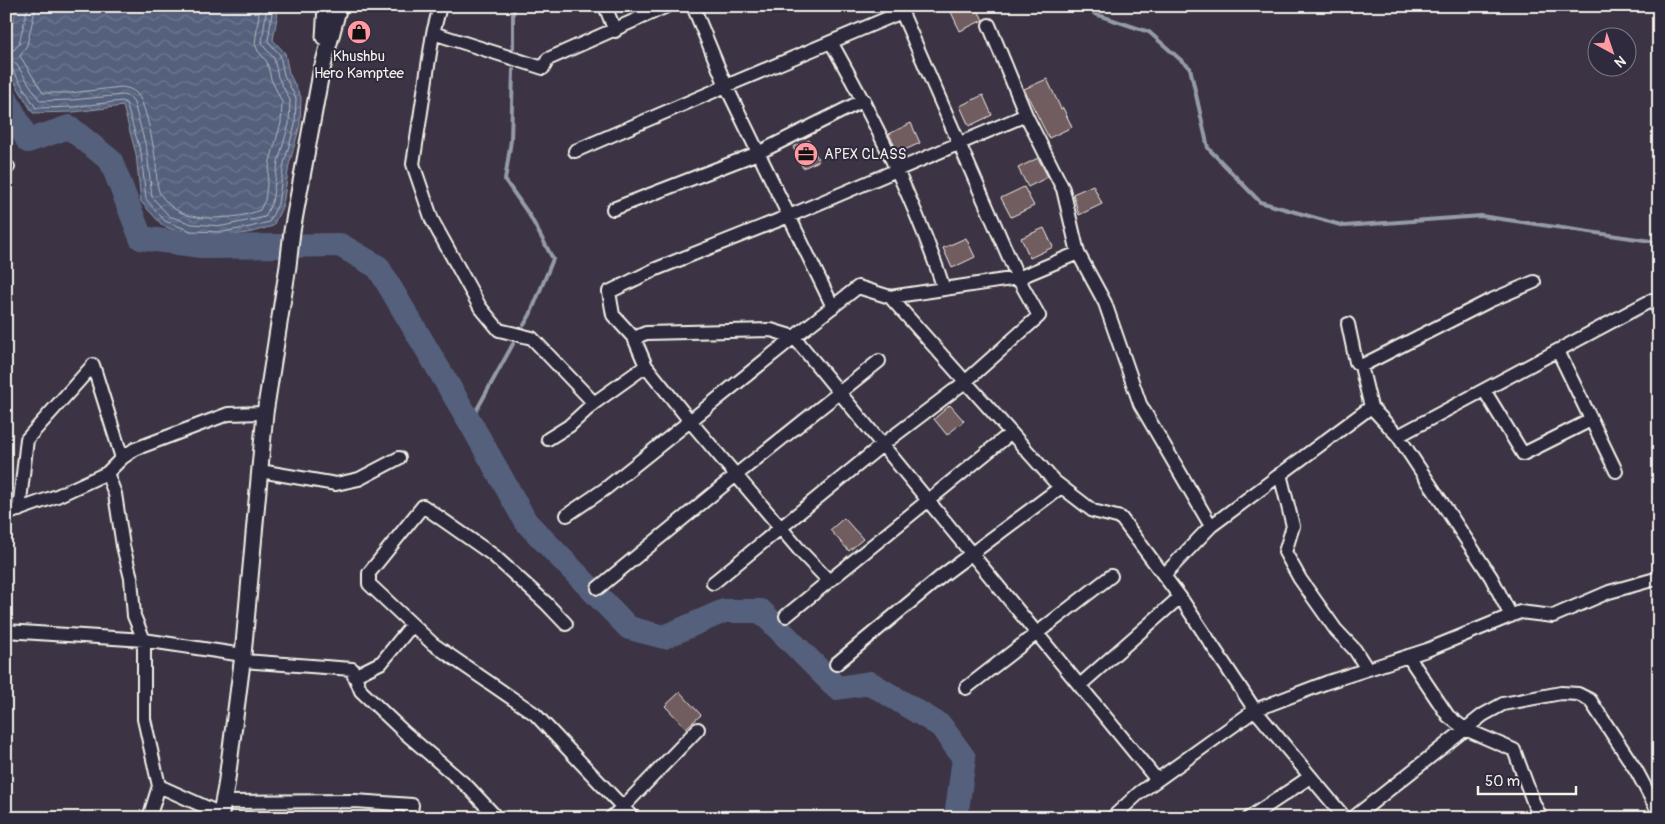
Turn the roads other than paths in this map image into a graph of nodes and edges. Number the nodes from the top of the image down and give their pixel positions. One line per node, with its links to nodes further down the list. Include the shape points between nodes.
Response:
1 (326, 6): 12 (street)
2 (339, 6): 12 (street)
3 (440, 6): 10 (street)
4 (605, 6): 9 (street)
5 (667, 6): 9 (street)
6 (693, 6): 13 (street)
7 (901, 9): 11 (street); 16 (street)
8 (989, 25): 15 (street)
9 (615, 31): 10 (street, via 548,59 543,68)
10 (433, 33): 39 (street, via 413,164 432,220 480,307 499,330 532,338)
11 (832, 42): 13 (street); 14 (street)
12 (321, 73): 41 (street, via 292,231)
13 (726, 86): 17 (street); 18 (street)
14 (864, 100): 18 (street); 19 (street)
15 (1026, 115): 16 (street); 22 (street, via 1063,189)
16 (959, 143): 19 (street); 23 (street)
17 (575, 151)
18 (758, 154): 20 (street); 21 (street)
19 (896, 170): 21 (street); 25 (street, via 930,245)
20 (613, 209)
21 (789, 216): 27 (street); 31 (street, via 656,269 609,292 613,315)
22 (1078, 253): 23 (street); 60 (street, via 1105,303 1140,404)
23 (1018, 278): 25 (street); 36 (street, via 1039,316)
24 (1534, 282): 35 (street, via 1489,301)
25 (944, 289): 26 (street)
26 (890, 297): 27 (street, via 858,288); 36 (street)
27 (833, 307): 30 (street)
28 (1659, 310): 32 (street, via 1652,300)
29 (1348, 324): 35 (street, via 1356,362)
30 (794, 337): 31 (street, via 771,330 646,332); 38 (street); 43 (street)
31 (634, 338): 34 (street)
32 (1558, 351): 37 (street); 42 (street)
33 (879, 362): 38 (street)
34 (646, 366): 39 (street); 43 (street)
35 (1361, 366): 40 (street)
36 (965, 382): 44 (street); 47 (street)
37 (1484, 390): 42 (street, via 1523,454); 45 (street)
38 (839, 392): 47 (street); 54 (street)
39 (594, 402): 46 (street, via 569,426)
40 (1371, 407): 45 (street); 53 (street)
41 (265, 414): 48 (street, via 228,414 135,449); 50 (street)
42 (1591, 420): 51 (street)
43 (690, 421): 54 (street); 59 (street)
44 (1011, 433): 55 (street); 56 (street)
45 (1398, 436): 71 (street, via 1491,577)
46 (548, 439)
47 (882, 445): 56 (street); 61 (street)
48 (122, 458): 52 (street); 57 (street, via 93,365 28,439)
49 (399, 458): 50 (street, via 359,478 336,484)
50 (260, 471): 78 (street)
51 (1616, 471)
52 (107, 472): 57 (street); 76 (street, via 115,494 131,578 134,616)
53 (1280, 474): 60 (street); 80 (street, via 1293,526 1286,552 1305,587)
54 (736, 475): 61 (street); 68 (street)
55 (1062, 487): 62 (street); 63 (street, via 1093,511 1121,518)
56 (928, 501): 62 (street); 66 (street)
57 (19, 510): 58 (street)
58 (6, 514)
59 (567, 515)
60 (1211, 526): 63 (street)
61 (781, 528): 66 (street); 67 (street)
62 (972, 554): 75 (street); 79 (street)
63 (1164, 575): 69 (street)
64 (1111, 576): 75 (street)
65 (1659, 578): 71 (street, via 1609,592 1553,616 1520,612)
66 (829, 580): 70 (street)
67 (713, 583)
68 (598, 588)
69 (1180, 597): 82 (street); 84 (street)
70 (786, 616)
71 (1511, 616): 77 (street)
72 (566, 624): 73 (street, via 493,555 423,506 369,573 369,584)
73 (412, 625): 81 (street, via 382,662); 90 (street, via 433,644 535,714)
74 (6, 631): 76 (street)
75 (1037, 634): 82 (street); 83 (street)
76 (144, 640): 78 (street); 89 (street, via 144,719)
77 (1408, 656): 80 (street); 86 (street, via 1448,716)
78 (243, 658): 81 (street, via 352,669); 91 (street)
79 (836, 664)
80 (1367, 669): 84 (street)
81 (354, 676): 95 (street, via 361,691)
82 (1080, 685): 88 (street)
83 (966, 688)
84 (1255, 710): 87 (street); 88 (street)
85 (698, 729): 90 (street)
86 (1465, 729): 92 (street, via 1503,704 1561,693 1578,694 1590,700 1636,770); 101 (street); 102 (street, via 1514,750)
87 (1310, 776): 99 (street); 100 (street)
88 (1158, 780): 98 (street)
89 (159, 786): 91 (street); 93 (street)
90 (623, 807): 96 (street); 97 (street)
91 (221, 811): 94 (street, via 356,802 412,804)
92 (1659, 813)
93 (149, 818)
94 (410, 818)
95 (498, 818)
96 (611, 818)
97 (633, 818)
98 (1112, 818)
99 (1249, 818)
100 (1345, 818)
101 (1353, 818)
102 (1541, 818)

